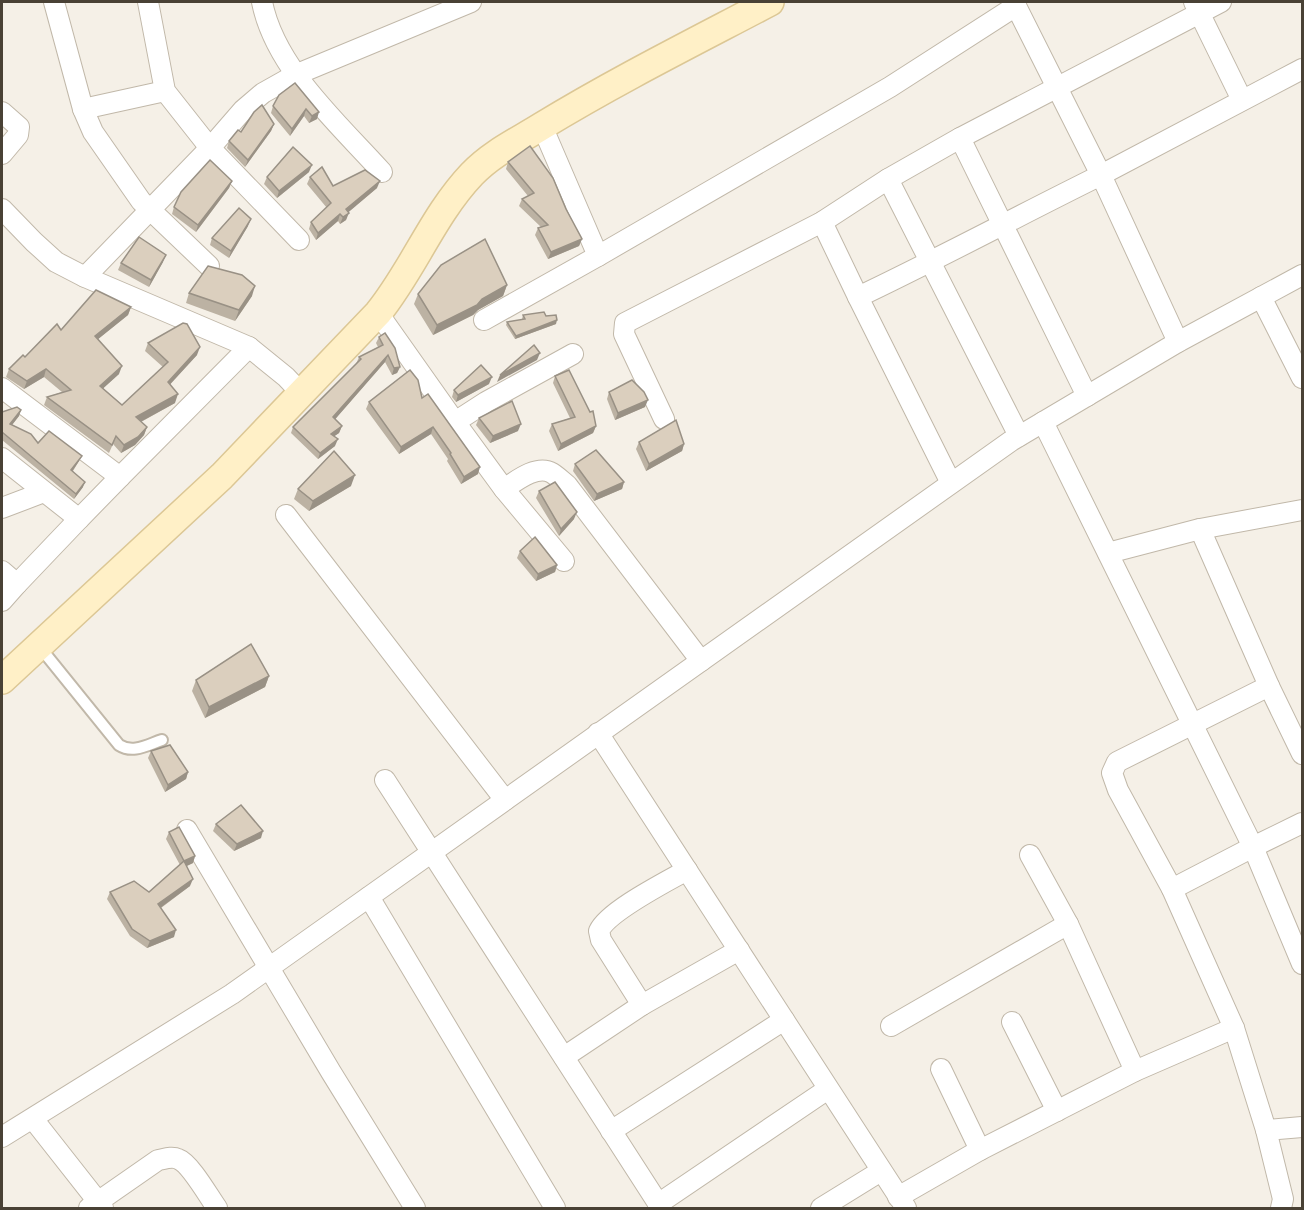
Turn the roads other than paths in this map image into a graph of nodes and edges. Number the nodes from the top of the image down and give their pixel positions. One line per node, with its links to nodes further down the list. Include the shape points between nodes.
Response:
1 (54, 2): 14 (street)
2 (148, 2): 12 (street)
3 (262, 2): 10 (street, via 277,47)
4 (471, 2): 10 (street)
5 (770, 2): 16 (street)
6 (1221, 2): 8 (street)
7 (1015, 4): 11 (street); 28 (street, via 890,87)
8 (1197, 8): 11 (street); 13 (street)
9 (1302, 69): 13 (street)
10 (295, 75): 18 (street, via 243,110); 20 (street)
11 (1056, 88): 17 (street); 21 (street)
12 (165, 91): 14 (street); 18 (street)
13 (1242, 100): 21 (street)
14 (83, 109): 24 (street, via 116,167)
15 (2, 112): 19 (street, via 20,127)
16 (542, 126): 28 (street); 35 (street, via 498,151 456,191)
17 (960, 138): 22 (street); 26 (street)
18 (210, 148): 24 (street); 27 (street)
19 (2, 154)
20 (382, 172)
21 (1101, 175): 26 (street); 37 (street)
22 (888, 179): 25 (street); 29 (street)
23 (2, 209): 32 (street, via 56,262)
24 (150, 209): 30 (street); 32 (street)
25 (822, 222): 33 (street); 44 (street, via 625,323 624,334)
26 (1001, 224): 29 (street); 43 (street)
27 (299, 240)
28 (598, 256): 36 (street)
29 (930, 262): 33 (street); 47 (street)
30 (209, 266)
31 (1302, 275): 34 (street)
32 (85, 277): 38 (street)
33 (858, 297): 50 (street)
34 (1260, 297): 37 (street); 40 (street)
35 (378, 313): 41 (street); 45 (street)
36 (484, 320)
37 (1178, 342): 43 (street)
38 (249, 347): 41 (street); 49 (street)
39 (573, 354): 45 (street)
40 (1302, 378)
41 (294, 385): 63 (street, via 222,476)
42 (2, 388): 49 (street)
43 (1087, 396): 46 (street)
44 (664, 419)
45 (455, 422): 51 (street)
46 (1043, 422): 47 (street); 58 (street)
47 (1018, 436): 50 (street)
48 (2, 458): 52 (street)
49 (120, 477): 56 (street)
50 (951, 483): 64 (street)
51 (504, 489): 59 (street); 64 (street, via 531,472 547,471 567,485)
52 (44, 492): 53 (street); 56 (street)
53 (2, 508)
54 (1301, 513): 57 (street)
55 (286, 515): 72 (street)
56 (80, 519): 61 (street)
57 (1200, 529): 58 (street); 66 (street)
58 (1108, 553): 67 (street)
59 (564, 561)
60 (2, 571): 61 (street)
61 (17, 584): 62 (street)
62 (2, 601)
63 (39, 645): 65 (street); 69 (lane, via 119,745 135,750)
64 (700, 661): 68 (street)
65 (2, 680)
66 (1269, 686): 67 (street); 70 (street)
67 (1193, 725): 75 (street); 79 (street, via 1118,762 1112,773)
68 (598, 733): 72 (street); 78 (street)
69 (162, 740)
70 (1302, 754)
71 (385, 780): 76 (street)
72 (505, 800): 76 (street)
73 (1302, 823): 75 (street)
74 (187, 830): 84 (street)
75 (1252, 847): 79 (street); 83 (street)
76 (432, 852): 80 (street); 90 (street)
77 (1030, 855): 81 (street)
78 (687, 870): 82 (street); 85 (street, via 622,909 599,930 601,940)
79 (1172, 889): 89 (street)
80 (369, 897): 84 (street); 107 (street)
81 (1068, 924): 88 (street); 92 (street)
82 (739, 950): 85 (street); 86 (street)
83 (1302, 964)
84 (270, 967): 95 (street); 106 (street)
85 (642, 1005): 90 (street)
86 (784, 1020): 93 (street); 98 (street)
87 (1012, 1022): 94 (street)
88 (891, 1026)
89 (1234, 1028): 92 (street); 97 (street)
90 (564, 1058): 98 (street)
91 (941, 1069): 100 (street)
92 (1135, 1071): 94 (street)
93 (828, 1089): 101 (street); 104 (street)
94 (1058, 1111): 100 (street)
95 (33, 1119): 99 (street); 103 (street)
96 (1302, 1127): 97 (street)
97 (1266, 1130): 109 (street, via 1283,1199)
98 (611, 1131): 104 (street)
99 (2, 1137)
100 (980, 1150): 102 (street)
101 (881, 1171): 102 (street); 108 (street)
102 (902, 1203)
103 (96, 1206): 105 (street, via 158,1160 170,1158 187,1166)
104 (660, 1206)
105 (217, 1209)
106 (415, 1209)
107 (555, 1209)
108 (821, 1209)
109 (1281, 1209)

